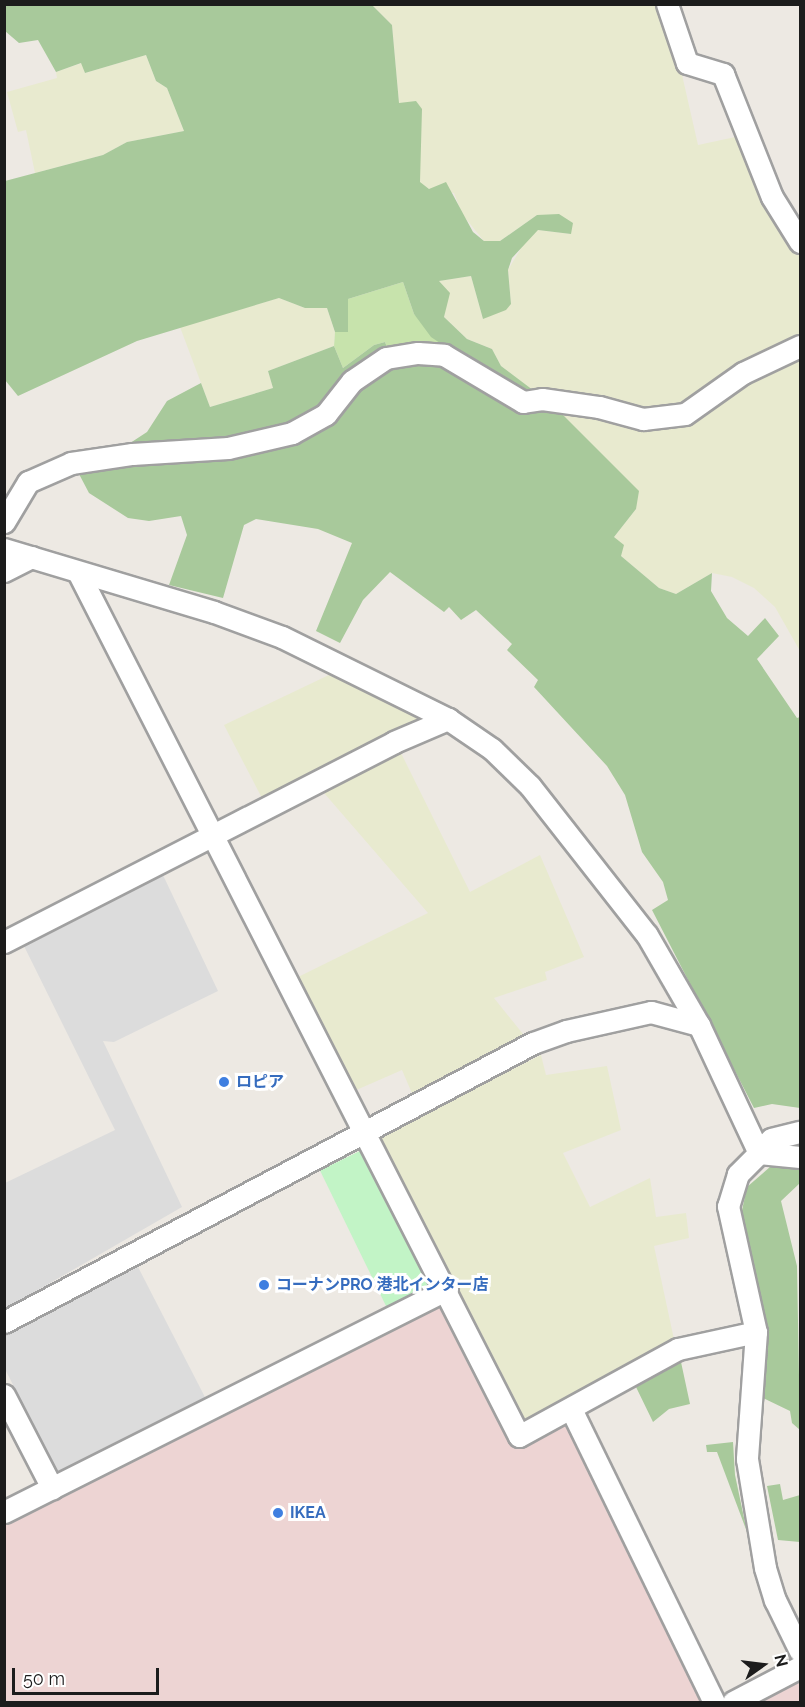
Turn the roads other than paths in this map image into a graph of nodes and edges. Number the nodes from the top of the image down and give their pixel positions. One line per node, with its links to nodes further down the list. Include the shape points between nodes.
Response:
1 (667, 4): 2 (street, via 687,63 723,74 772,197)
2 (801, 242)
3 (801, 346): 4 (street, via 743,373 685,414 654,419 542,399 523,402 444,355 418,353 386,358 352,381 326,414 292,433 228,448 132,454 71,463 28,482)
4 (4, 522)
5 (4, 549): 6 (street)
6 (32, 557): 7 (street); 8 (street)
7 (4, 571)
8 (78, 572): 9 (street, via 214,612 282,637); 10 (street)
9 (448, 719): 10 (street, via 394,742); 12 (street, via 492,749 530,786 597,867 647,935)
10 (213, 835): 11 (street); 13 (street)
11 (4, 942)
12 (699, 1025): 13 (street, via 651,1012 566,1031 533,1043); 15 (street)
13 (365, 1131): 17 (street); 18 (street)
14 (801, 1132): 15 (street, via 771,1139)
15 (759, 1154): 16 (street); 19 (street, via 738,1174 728,1206)
16 (801, 1158)
17 (447, 1289): 21 (street, via 519,1436); 22 (street)
18 (4, 1322)
19 (756, 1332): 21 (street, via 678,1349); 24 (street, via 747,1459 765,1568 775,1600)
20 (4, 1395): 22 (street)
21 (571, 1409): 26 (street)
22 (52, 1488): 23 (street)
23 (4, 1512)
24 (801, 1651)
25 (801, 1667): 27 (street)
26 (714, 1702)
27 (733, 1702)

